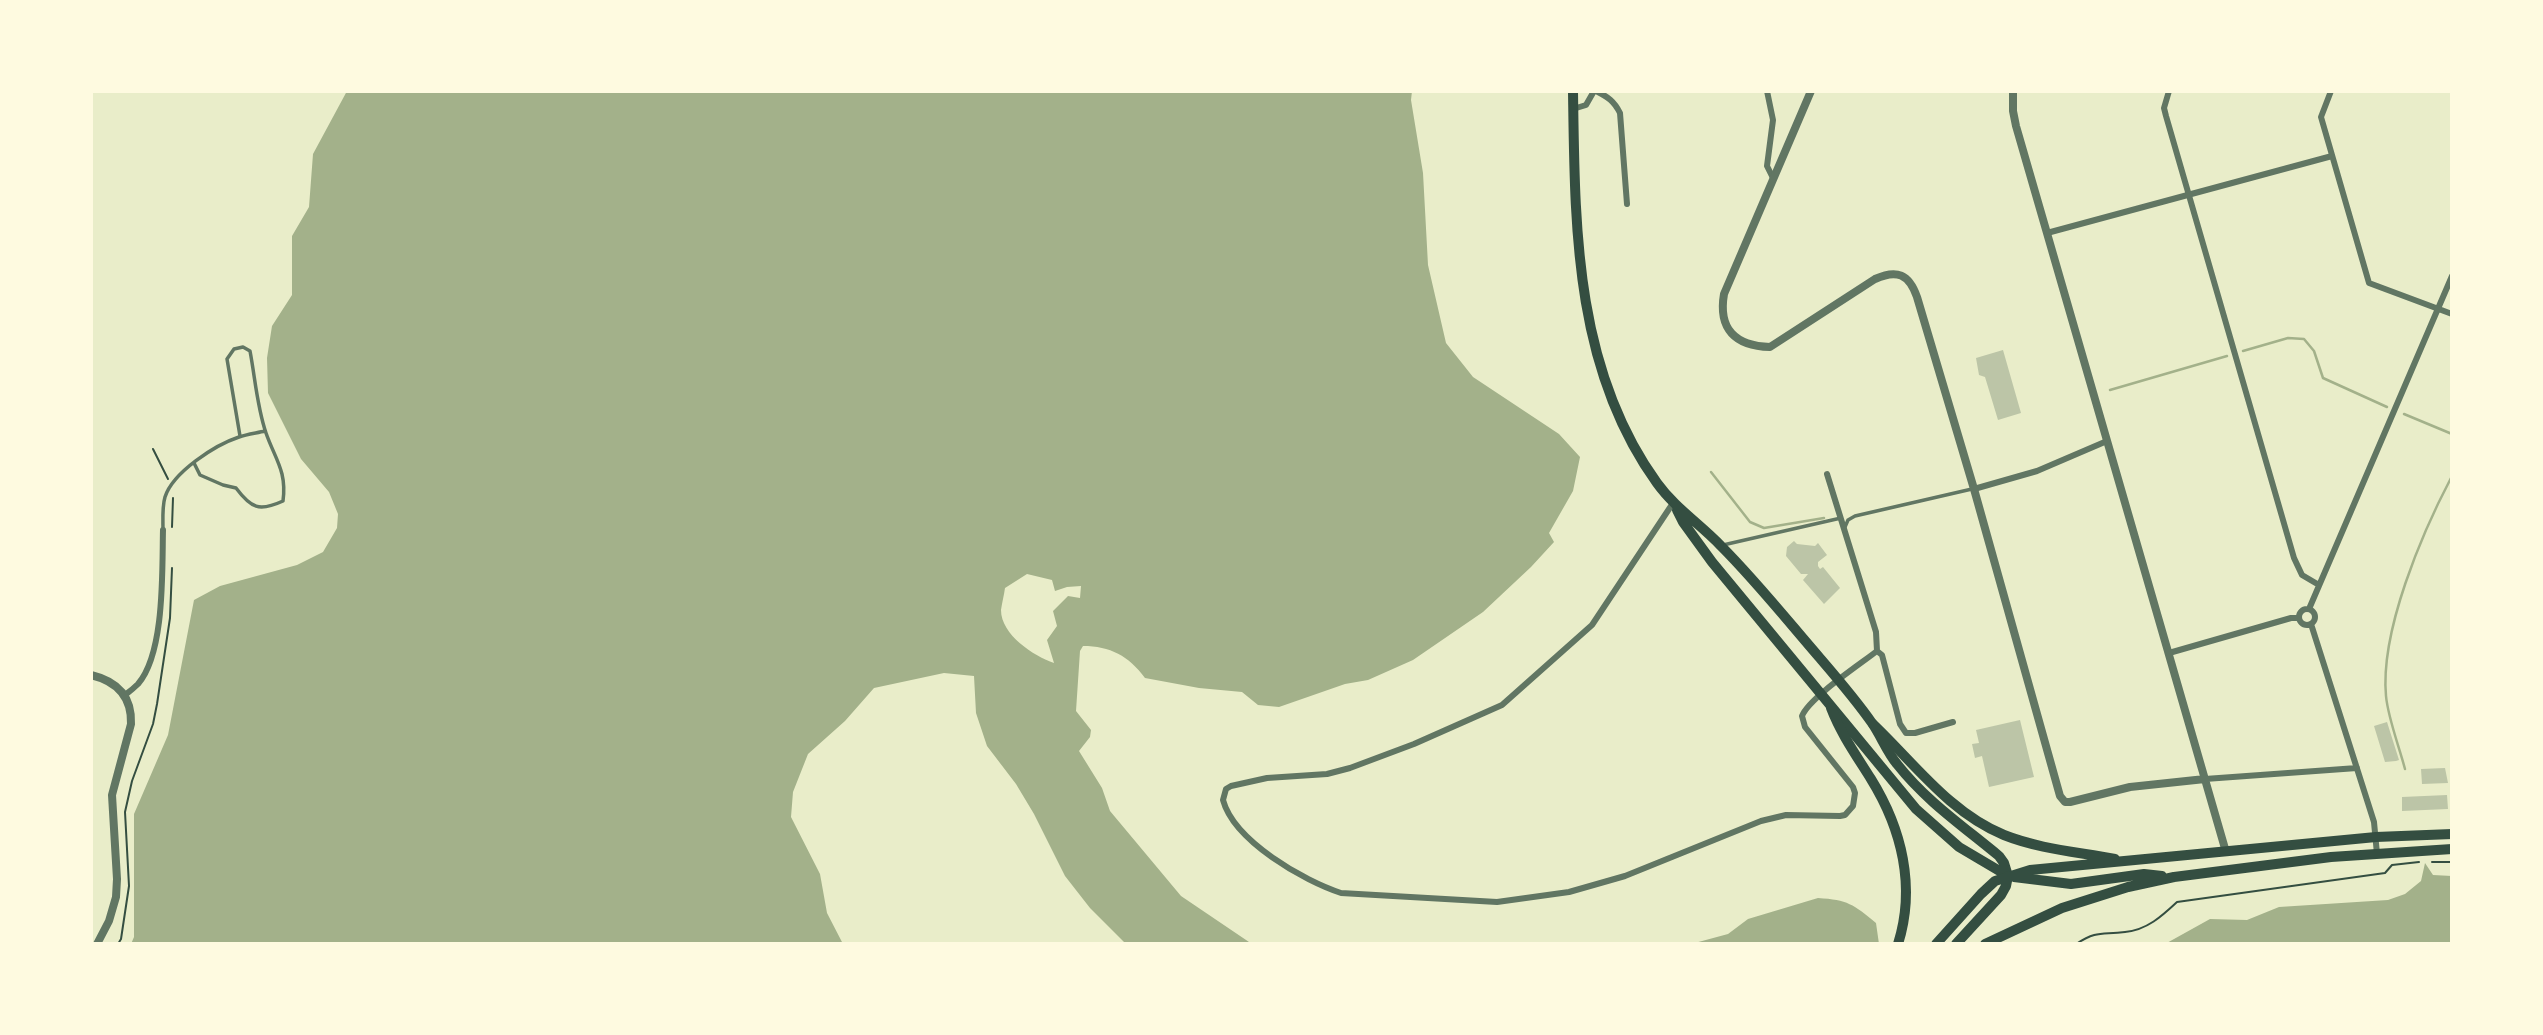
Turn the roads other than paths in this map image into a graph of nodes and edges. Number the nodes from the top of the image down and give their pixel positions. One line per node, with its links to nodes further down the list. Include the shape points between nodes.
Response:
1 (1573, 91): 8 (main road)
2 (1595, 91): 8 (street, via 1586,105); 12 (street, via 1609,97 1620,113)
3 (1767, 91): 10 (street, via 1773,120 1767,166)
4 (1811, 91): 10 (street)
5 (2014, 91): 13 (street, via 2013,111)
6 (2169, 91): 11 (street, via 2164,108)
7 (2331, 91): 9 (street, via 2321,117)
8 (1573, 109): 23 (main road, via 1576,232 1594,341 1620,417 1644,463)
9 (2332, 156): 11 (street); 15 (street, via 2369,283)
10 (1773, 178): 22 (street, via 1724,294 1722,310 1732,334 1754,346 1770,347 1875,279 1895,274 1905,277 1917,297)
11 (2189, 194): 13 (street); 29 (street, via 2294,558 2302,575)
12 (1628, 204)
13 (2047, 233): 19 (street)
14 (2452, 276): 15 (street)
15 (2438, 307): 16 (street); 29 (street)
16 (2452, 314)
17 (265, 431): 18 (lane); 18 (lane, via 250,351 243,347 234,349 227,359); 20 (lane, via 285,485 283,501 268,508 254,506 236,488 200,475)
18 (240, 436): 20 (lane)
19 (2107, 441): 22 (street, via 2037,471); 34 (street)
20 (194, 463): 25 (lane, via 164,498)
21 (1827, 474): 24 (street)
22 (1974, 489): 26 (lane, via 1855,516 1848,520); 43 (street, via 2065,802 2130,787)
23 (1673, 503): 27 (main road); 28 (main road); 38 (street, via 1592,625 1502,705 1350,768 1231,786 1223,800 1236,823 1292,872 1341,893 1497,902 1569,892 1625,876 1760,821 1795,814 1840,816 1850,811 1855,801 1853,787 1802,722 1804,711)
24 (1841, 518): 26 (street); 27 (lane)
25 (163, 530): 37 (street, via 156,637 142,678)
26 (1845, 533): 33 (street, via 1876,632)
27 (1721, 546): 28 (main road); 36 (main road)
28 (1712, 562): 38 (main road)
29 (2319, 585): 30 (street)
30 (2309, 609): 31 (street, via 2301,611); 32 (street, via 2315,617)
31 (2299, 618): 32 (street, via 2303,624); 34 (street)
32 (2311, 624): 42 (street)
33 (1877, 650): 36 (street); 40 (street, via 1906,733)
34 (2169, 653): 43 (street)
35 (91, 675): 37 (street)
36 (1839, 681): 38 (street); 41 (main road)
37 (125, 695): 52 (street, via 131,723 112,795 116,897)
38 (1820, 695): 39 (main road)
39 (1831, 708): 50 (main road, via 1937,829); 53 (highway, via 1838,728 1883,801 1899,840 1907,899)
40 (1953, 722)
41 (1873, 724): 49 (highway, via 1947,799 1982,824 2042,846); 50 (main road, via 1895,762 1918,789 1999,856)
42 (2357, 768): 43 (street); 45 (street)
43 (2205, 779): 47 (street)
44 (2452, 834): 45 (highway)
45 (2376, 837): 47 (highway); 48 (street)
46 (2452, 849): 48 (highway)
47 (2227, 852): 49 (highway)
48 (2377, 854): 51 (highway)
49 (2127, 861): 50 (highway)
50 (2008, 876): 51 (highway, via 2071,884 2144,874); 54 (highway, via 1985,890); 55 (highway, via 2001,895)
51 (2174, 877): 56 (highway, via 2062,908)
52 (97, 944)
53 (1898, 944)
54 (1936, 944)
55 (1955, 944)
56 (1985, 944)

